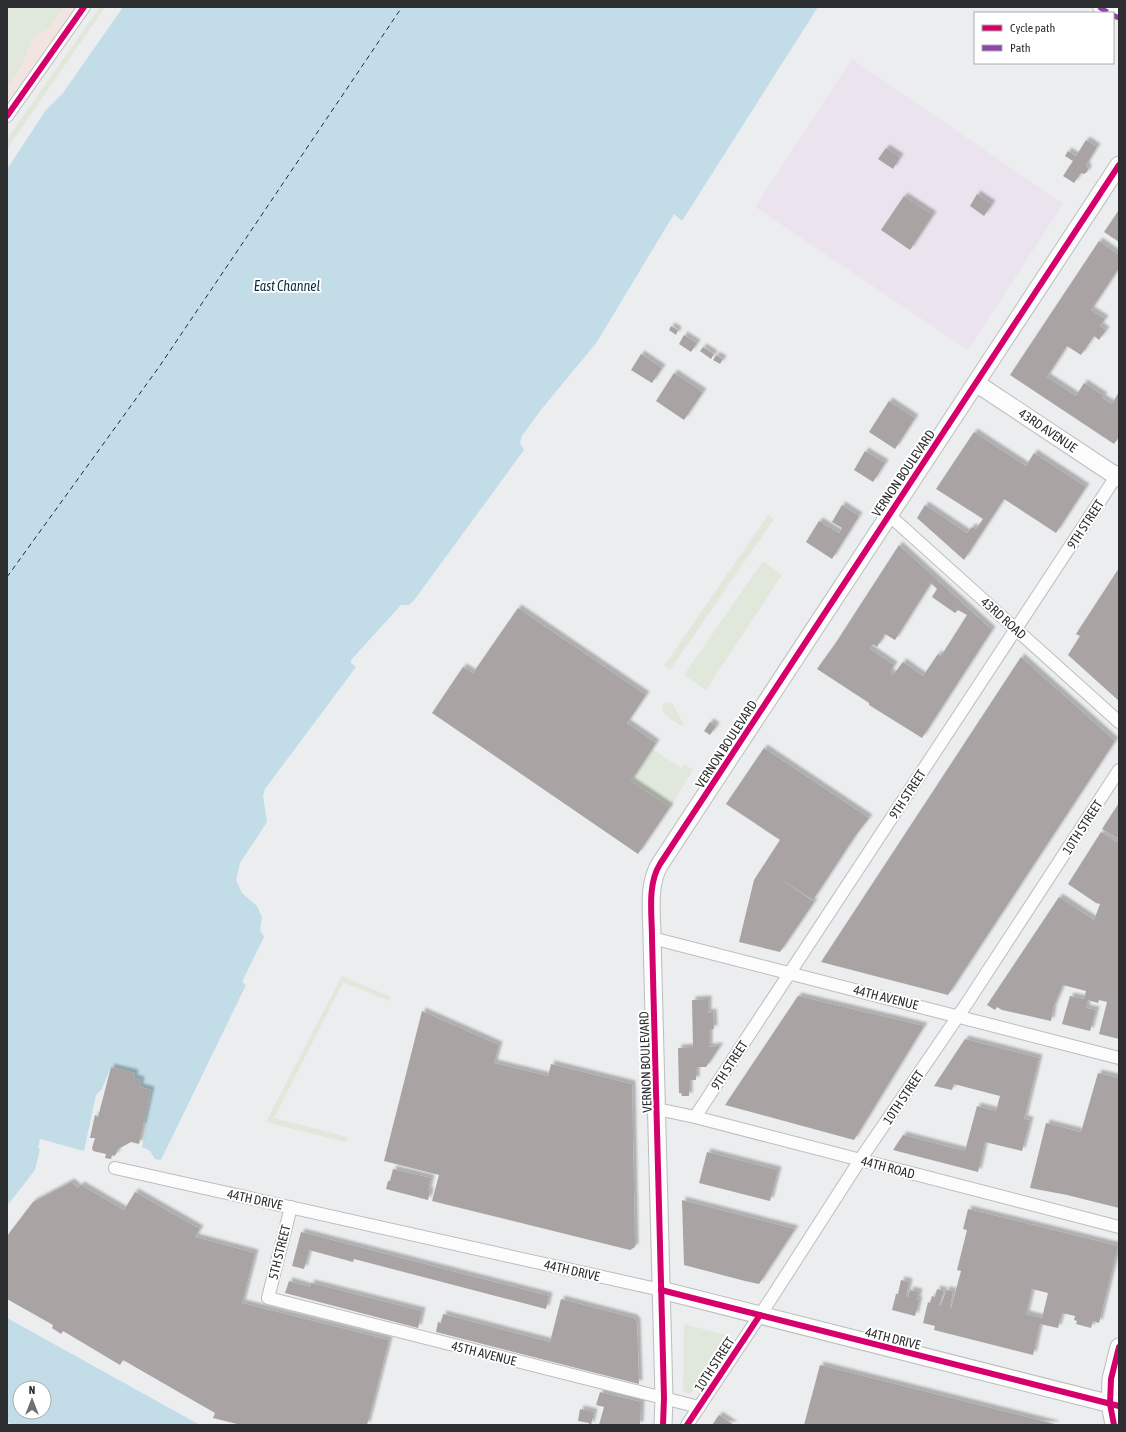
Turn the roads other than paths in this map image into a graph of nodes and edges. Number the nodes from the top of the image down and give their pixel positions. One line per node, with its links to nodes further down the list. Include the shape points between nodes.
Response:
1 (84, 7): 2 (street)
2 (7, 116)
3 (1119, 165): 4 (main road, VERNON BOULEVARD)
4 (976, 383): 5 (main road, 43RD AVENUE); 6 (main road, VERNON BOULEVARD)
5 (1118, 476): 7 (street, 9TH STREET)
6 (889, 515): 7 (street, 43RD ROAD); 10 (main road, VERNON BOULEVARD, via 657,869 652,886)
7 (1016, 629): 8 (street, 43RD ROAD); 11 (street, 9TH STREET)
8 (1119, 722)
9 (1119, 770): 12 (street, 10TH STREET)
10 (652, 938): 11 (street, 44TH AVENUE); 14 (main road, VERNON BOULEVARD)
11 (790, 973): 12 (street, 44TH AVENUE); 15 (street, 9TH STREET)
12 (958, 1016): 13 (street, 44TH AVENUE); 16 (street, 10TH STREET)
13 (1119, 1058)
14 (657, 1109): 15 (street, 44TH ROAD); 20 (main road, VERNON BOULEVARD)
15 (695, 1117): 16 (street, 44TH ROAD)
16 (860, 1160): 19 (street, 44TH ROAD); 22 (street, 10TH STREET)
17 (115, 1168): 18 (street, 44TH DRIVE)
18 (291, 1207): 20 (street, 44TH DRIVE); 21 (street, 5TH STREET)
19 (1119, 1227)
20 (662, 1290): 22 (main road, 44TH DRIVE); 24 (main road, VERNON BOULEVARD)
21 (268, 1298): 24 (street, 45TH AVENUE)
22 (760, 1315): 25 (main road, 44TH DRIVE); 26 (street, 10TH STREET)
23 (1119, 1347): 25 (main road, via 1111,1379)
24 (664, 1398): 26 (street, 45TH AVENUE); 27 (main road, VERNON BOULEVARD)
25 (1115, 1405): 29 (main road); 30 (main road)
26 (699, 1407): 28 (street, 10TH STREET)
27 (663, 1425)
28 (687, 1425)
29 (1104, 1425)
30 (1114, 1425)

